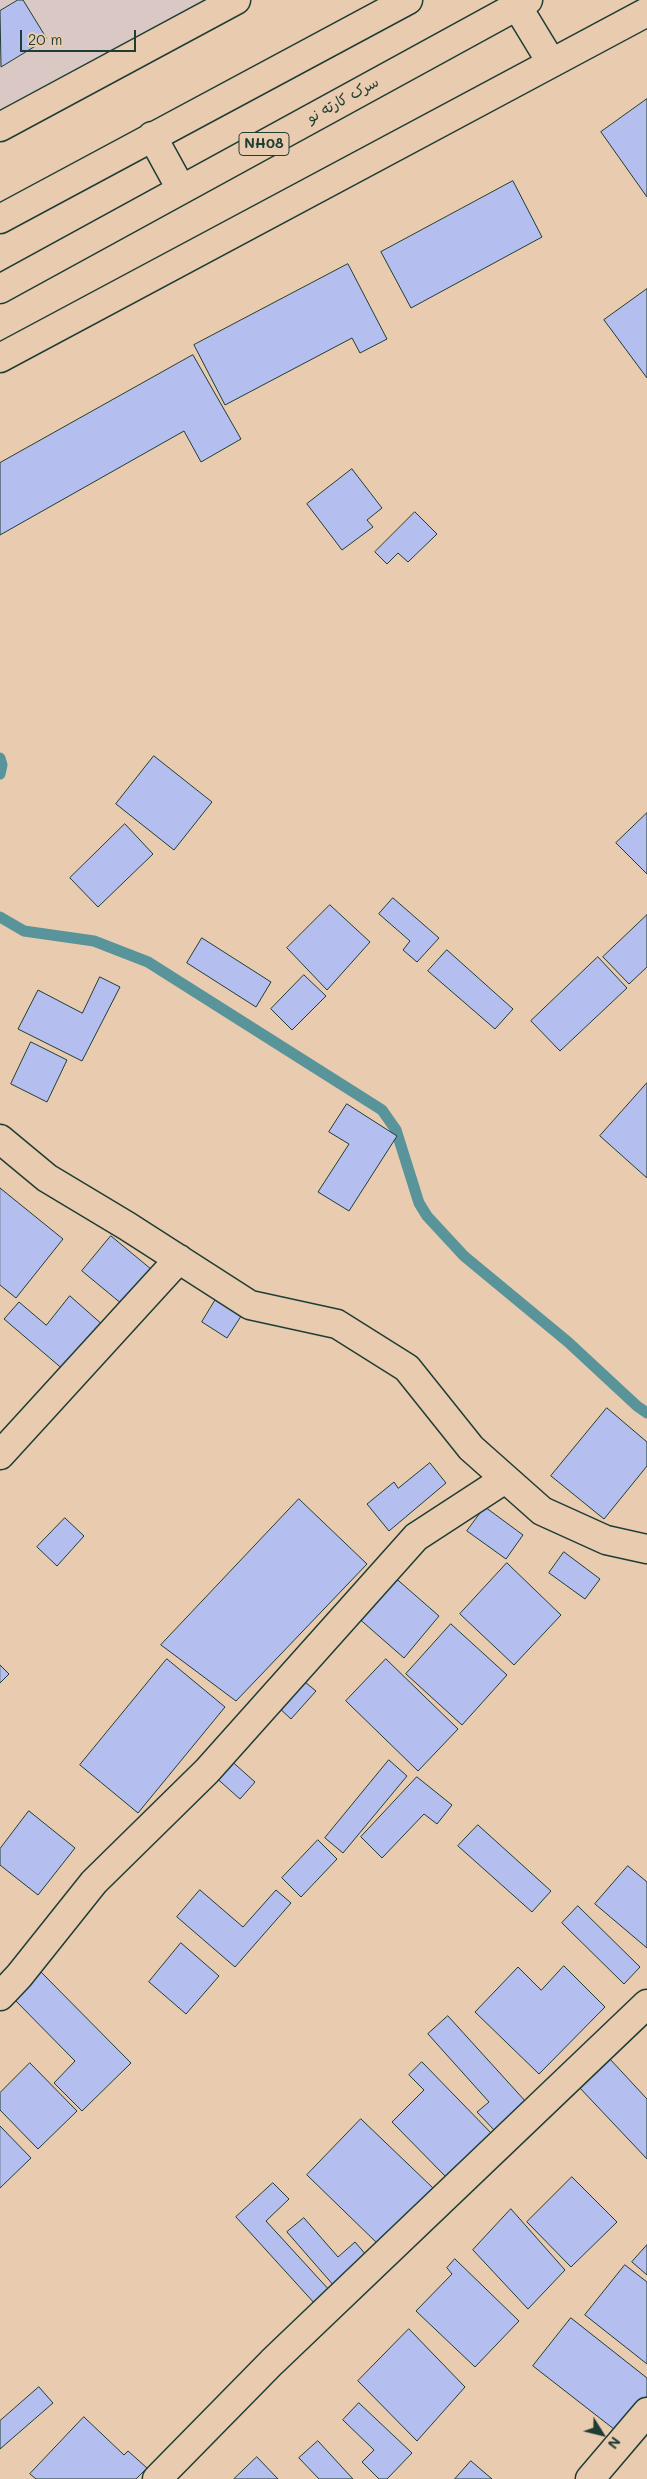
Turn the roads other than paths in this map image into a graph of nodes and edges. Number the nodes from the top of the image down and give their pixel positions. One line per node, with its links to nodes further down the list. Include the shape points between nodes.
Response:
1 (236, 0): 6 (main road)
2 (408, 0): 7 (main road)
3 (523, 3): 5 (main road); 8 (main road, سرک کارته نو / NH08)
4 (647, 12): 5 (main road)
5 (551, 62): 11 (main road)
6 (0, 127)
7 (152, 136): 8 (main road); 9 (main road)
8 (181, 189): 10 (main road, سرک کارته نو / NH08)
9 (0, 219)
10 (0, 289)
11 (0, 358)
12 (0, 1139): 13 (main road, via 47,1178)
13 (179, 1259): 14 (main road); 15 (main road, via 250,1305 337,1324 406,1368 471,1448)
14 (0, 1455)
15 (506, 1479): 16 (main road, via 542,1511 606,1540); 17 (main road, via 416,1537 207,1771 94,1882 20,1976)
16 (647, 1549)
17 (0, 1996)
18 (647, 2004): 20 (main road, via 272,2362)
19 (647, 2412): 21 (main road)
20 (158, 2479)
21 (590, 2479)

